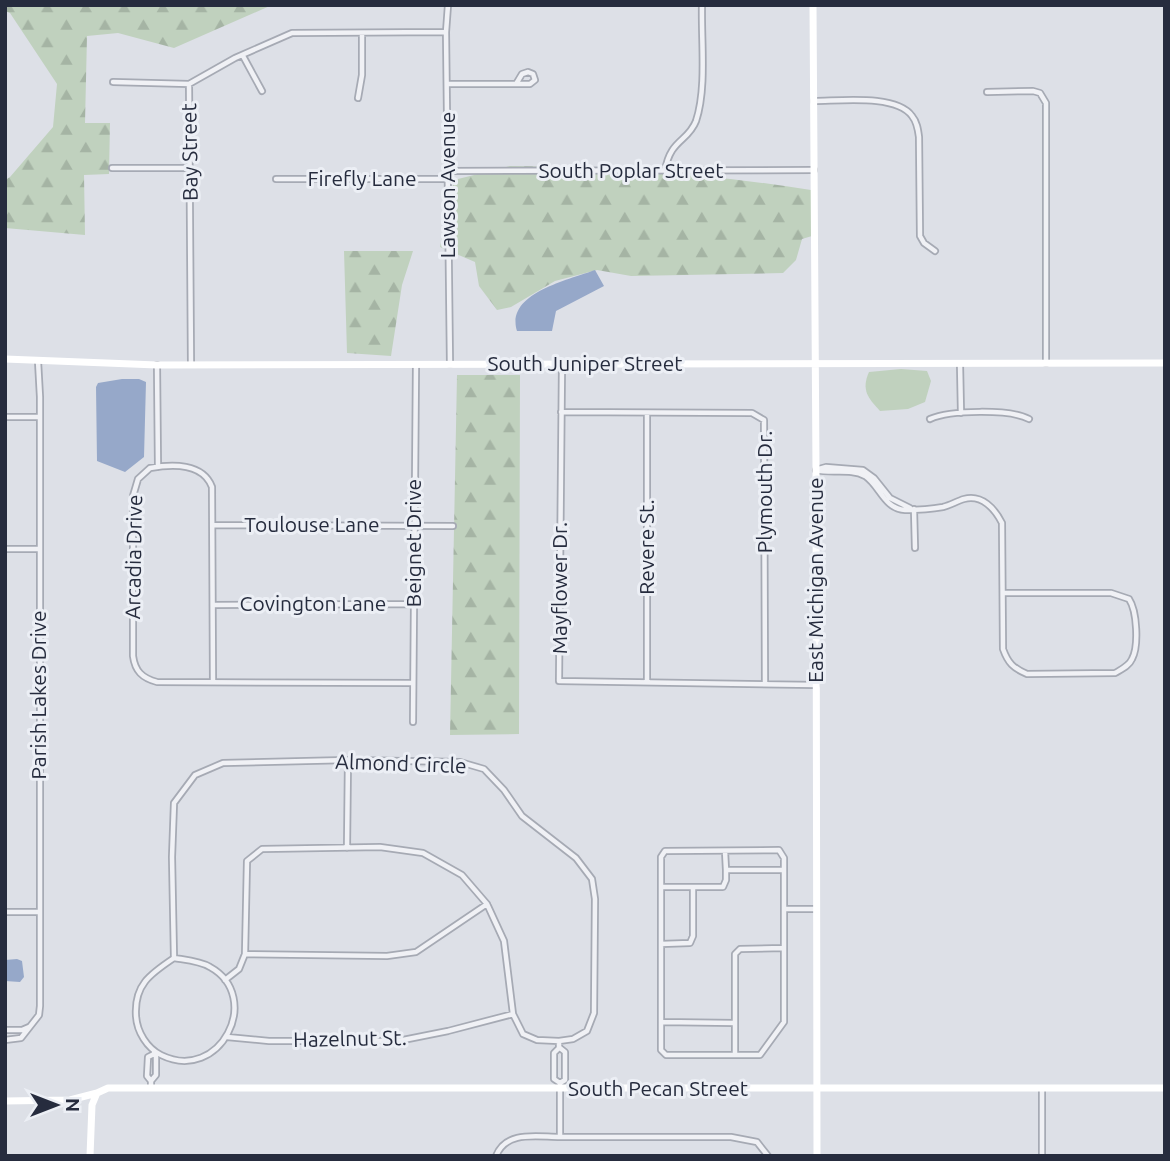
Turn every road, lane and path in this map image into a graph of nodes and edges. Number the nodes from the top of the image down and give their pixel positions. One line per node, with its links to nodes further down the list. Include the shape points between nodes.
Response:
1 (447, 5): 4 (street, Lawson Avenue)
2 (702, 5): 19 (street, via 701,101 695,124 671,149)
3 (813, 5): 14 (street, East Michigan Avenue)
4 (446, 32): 5 (street, Bay Street); 9 (street, Lawson Avenue)
5 (362, 33): 6 (street, Bay Street, via 292,33); 13 (street)
6 (243, 56): 8 (street, Bay Street); 11 (street)
7 (113, 82): 8 (street)
8 (189, 83): 16 (street, Bay Street)
9 (447, 84): 10 (street); 18 (street, Lawson Avenue)
10 (516, 84)
11 (262, 91)
12 (987, 92): 27 (street, via 1024,89 1040,93 1046,103)
13 (358, 98)
14 (813, 101): 17 (street, East Michigan Avenue); 22 (street, via 892,103 911,114 919,137 920,236)
15 (112, 168): 16 (street)
16 (190, 168): 29 (street, Bay Street)
17 (814, 170): 19 (street, South Poplar Street); 25 (street, East Michigan Avenue)
18 (447, 171): 19 (street, South Poplar Street); 21 (street, Lawson Avenue)
19 (665, 171)
20 (275, 179): 21 (street, Firefly Lane)
21 (448, 179): 31 (street, Lawson Avenue)
22 (935, 251)
23 (5, 359): 24 (street, South Juniper Street)
24 (38, 361): 33 (street, South Juniper Street); 38 (street, Parish Lakes Drive)
25 (816, 363): 26 (street, South Juniper Street); 32 (street, South Juniper Street); 42 (street, East Michigan Avenue)
26 (960, 363): 27 (street, South Juniper Street); 36 (street)
27 (1046, 363): 28 (street, South Juniper Street)
28 (1165, 363)
29 (191, 364): 30 (street, South Juniper Street); 33 (street, South Juniper Street)
30 (416, 364): 31 (street, South Juniper Street); 45 (street, Beignet Drive)
31 (450, 364): 32 (street, South Juniper Street)
32 (562, 364): 34 (street, Mayflower Dr.)
33 (156, 365): 41 (street)
34 (561, 412): 35 (street, Plymouth Dr.); 54 (street, Mayflower Dr., via 559,681)
35 (647, 412): 54 (street, Revere St.); 56 (street, Plymouth Dr., via 752,413 764,420)
36 (961, 413): 39 (street); 40 (street, via 1020,414)
37 (5, 417): 38 (street)
38 (39, 417): 49 (street, Parish Lakes Drive)
39 (930, 419)
40 (1029, 419)
41 (158, 467): 44 (street, Arcadia Drive, via 186,467 205,476 213,493); 53 (street, Arcadia Drive, via 138,479 133,496 134,663 142,676 156,682)
42 (816, 470): 43 (street, via 861,474 889,503 902,510); 57 (street, East Michigan Avenue)
43 (914, 509): 47 (street); 50 (street, via 975,499 997,512 1002,523)
44 (213, 525): 45 (street, Toulouse Lane); 51 (street, Arcadia Drive)
45 (414, 525): 46 (street, Toulouse Lane); 52 (street, Beignet Drive)
46 (453, 526)
47 (915, 548)
48 (5, 549): 49 (street)
49 (40, 549): 70 (street, Parish Lakes Drive)
50 (1003, 593): 50 (street, via 1003,649 1017,670 1027,674 1115,673 1132,661 1135,614 1129,600 1111,593)
51 (213, 604): 52 (street, Covington Lane); 53 (street, Arcadia Drive)
52 (413, 604): 55 (street, Beignet Drive)
53 (213, 682): 55 (street, Arcadia Drive)
54 (647, 682): 56 (street, Mayflower Dr.)
55 (413, 683): 58 (street, Beignet Drive)
56 (765, 684): 57 (street, Mayflower Dr.)
57 (816, 685): 68 (street, East Michigan Avenue)
58 (413, 722)
59 (348, 760): 60 (street); 74 (street, Almond Circle, via 223,763 195,775 174,803); 83 (street, Almond Circle, via 460,762 484,769 522,816 576,858 592,879 594,1013 587,1031)
60 (346, 848): 66 (street, via 423,853 462,875); 73 (street, via 262,849 247,861)
61 (725, 851): 62 (street); 63 (street, via 779,850); 64 (street, via 665,851)
62 (726, 870): 63 (street); 65 (street, via 723,887)
63 (784, 870): 67 (street)
64 (661, 887): 65 (street); 71 (street)
65 (693, 887): 71 (street, via 690,943)
66 (487, 904): 73 (street, via 416,952 387,956); 76 (street, via 504,941)
67 (784, 909): 68 (street); 72 (street)
68 (816, 909): 90 (street, East Michigan Avenue)
69 (5, 912): 70 (street)
70 (39, 912): 79 (street, Parish Lakes Drive, via 40,1006)
71 (661, 944): 77 (street)
72 (784, 948): 78 (street, via 740,949 735,954); 86 (street, via 784,1022 760,1055)
73 (245, 954): 75 (street, via 239,969)
74 (174, 958): 75 (street, via 211,968); 85 (street, via 150,974 135,997 141,1036)
75 (225, 980): 81 (street, via 234,1002)
76 (513, 1014): 81 (street, Hazelnut St., via 398,1041); 83 (street, via 523,1034)
77 (661, 1022): 78 (street); 86 (street, via 661,1049 666,1055)
78 (735, 1023): 86 (street)
79 (30, 1026): 80 (street); 82 (street, via 21,1038)
80 (5, 1030)
81 (227, 1037): 85 (street, via 209,1055 184,1062)
82 (5, 1040)
83 (559, 1041): 84 (street)
84 (559, 1048): 88 (street, via 554,1053 554,1079); 88 (street, via 565,1052 565,1080)
85 (154, 1052): 87 (street, via 156,1075); 87 (street, via 148,1057)
86 (735, 1055)
87 (151, 1084): 88 (street, South Pecan Street); 92 (street, South Pecan Street, via 108,1087)
88 (560, 1086): 90 (street, South Pecan Street); 94 (street)
89 (1165, 1088): 91 (street, South Pecan Street)
90 (816, 1089): 91 (street, South Pecan Street); 98 (street, East Michigan Avenue)
91 (1042, 1089): 99 (street)
92 (97, 1093): 93 (street, via 70,1100); 95 (street, via 92,1105)
93 (5, 1101)
94 (560, 1137): 96 (street, via 509,1139); 97 (street, via 731,1137 757,1142)
95 (90, 1156)
96 (496, 1156)
97 (768, 1156)
98 (817, 1156)
99 (1042, 1156)

